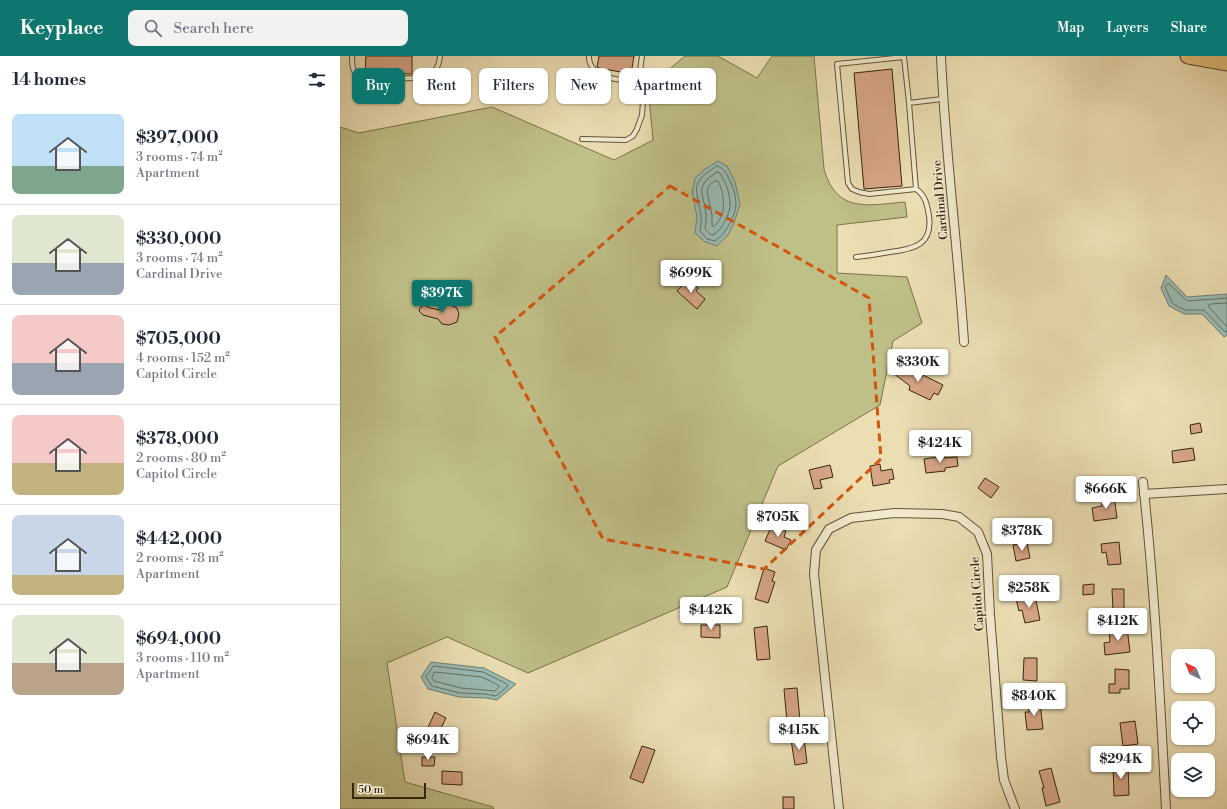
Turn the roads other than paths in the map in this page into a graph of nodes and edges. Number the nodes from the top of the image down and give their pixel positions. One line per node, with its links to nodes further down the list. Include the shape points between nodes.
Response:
1 (352, 56): 2 (lane, via 353,70 362,78 368,79 429,76 438,67)
2 (440, 56)
3 (588, 56): 9 (lane, via 592,68 599,73)
4 (642, 56): 8 (lane)
5 (941, 56): 10 (street, Cardinal Drive)
6 (1188, 56): 7 (highway)
7 (1227, 63)
8 (640, 68)
9 (619, 79)
10 (942, 99): 11 (lane); 16 (street, Cardinal Drive)
11 (909, 103): 14 (lane); 14 (lane, via 904,57 837,64 848,183 859,192 869,194)
12 (643, 104): 13 (lane, via 637,129 626,140)
13 (582, 139)
14 (916, 189): 15 (lane, via 927,203 930,225 924,241 907,250)
15 (856, 257)
16 (964, 342)
17 (1143, 482): 19 (street)
18 (1227, 489): 19 (street)
19 (1144, 494): 22 (street, via 1158,649)
20 (840, 809): 21 (street, Capitol Circle, via 814,574 816,550 829,529 851,518 918,512 959,517 978,532 987,554 1001,757 1004,780)
21 (1015, 809)
22 (1166, 809)

